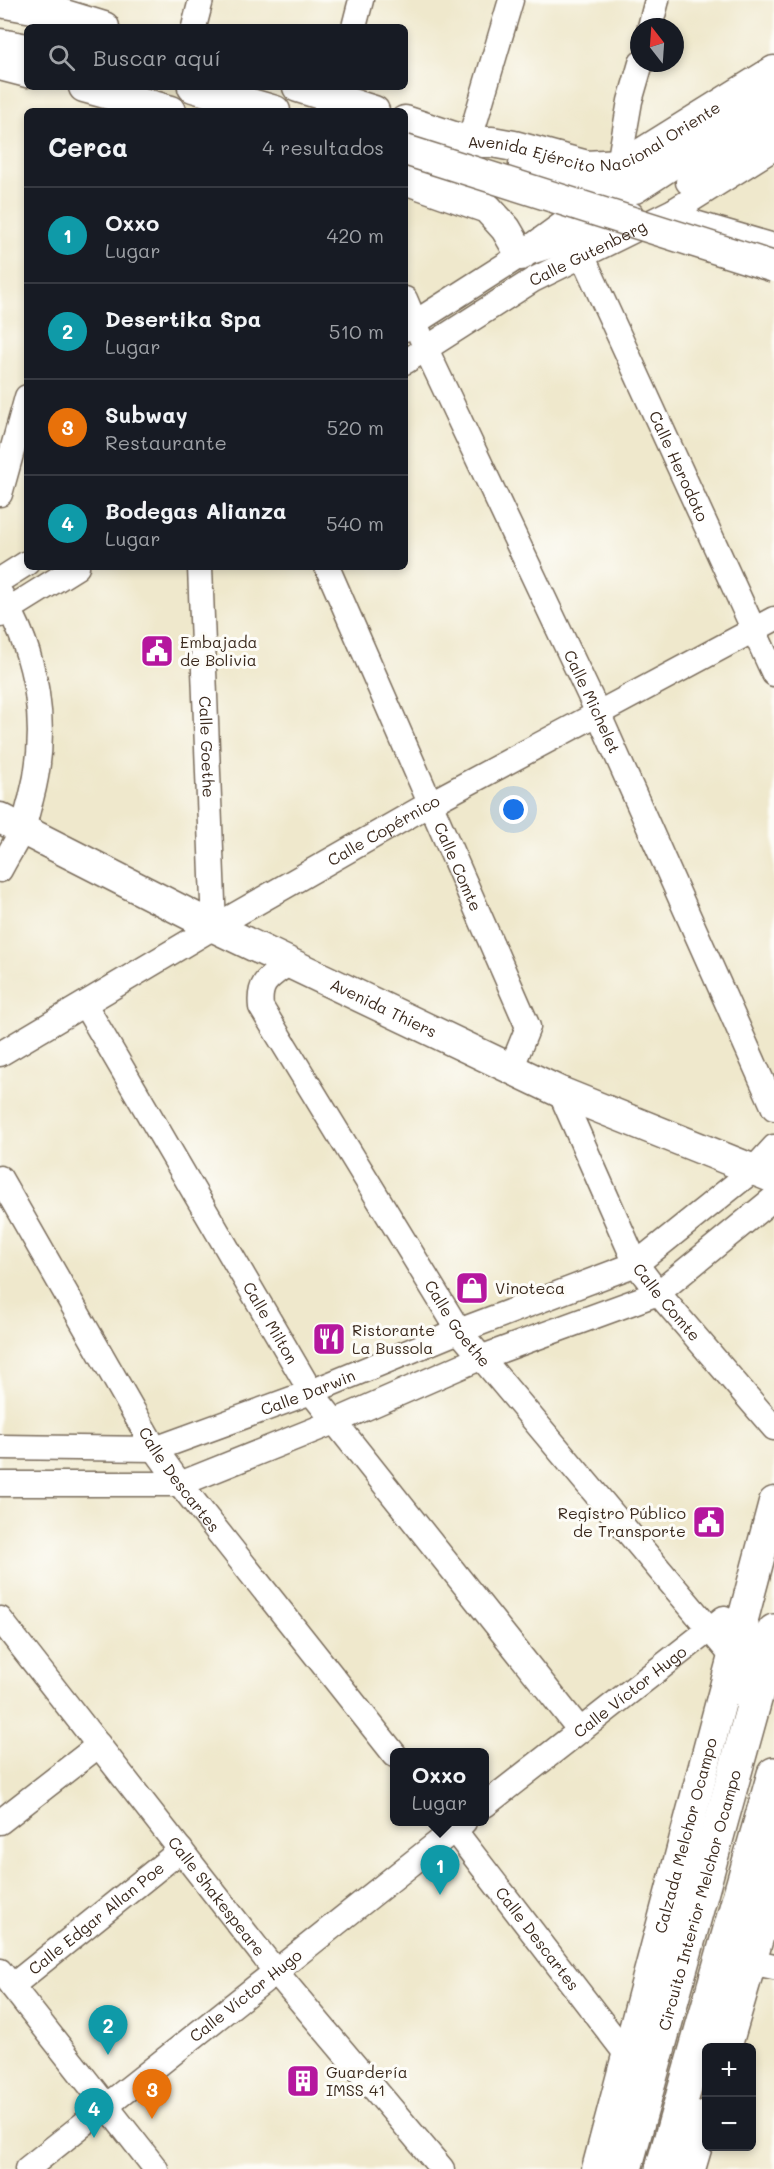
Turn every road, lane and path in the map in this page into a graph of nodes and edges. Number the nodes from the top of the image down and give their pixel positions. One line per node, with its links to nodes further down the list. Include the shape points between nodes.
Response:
1 (201, 0): 9 (street)
2 (361, 0): 10 (street)
3 (511, 0): 27 (street)
4 (657, 0): 7 (street)
5 (0, 2): 6 (main road)
6 (56, 6): 8 (main road)
7 (652, 18)
8 (97, 24)
9 (195, 24)
10 (355, 24)
11 (0, 44): 12 (main road)
12 (24, 48)
13 (0, 65): 14 (main road)
14 (24, 71)
15 (774, 71): 30 (main road, Avenida Ejército Nacional Oriente, via 636,157)
16 (638, 72): 30 (street, via 630,101)
17 (203, 90): 23 (main road)
18 (317, 90): 19 (main road)
19 (336, 93): 24 (main road)
20 (100, 98): 22 (main road)
21 (774, 98): 30 (main road)
22 (155, 108)
23 (265, 108)
24 (368, 108)
25 (408, 122): 27 (main road, Avenida Ejército Nacional Oriente)
26 (774, 128): 35 (street, Calle Gutenberg, via 657,202 591,233)
27 (469, 142): 30 (main road, Avenida Ejército Nacional Oriente, via 514,146)
28 (774, 148): 32 (street, Calle Gutenberg)
29 (408, 151): 37 (main road, bridge)
30 (627, 176): 35 (street)
31 (408, 180): 35 (main road, via 487,208 506,229)
32 (675, 210): 33 (street, Calle Gutenberg); 34 (street, via 695,223)
33 (634, 231): 36 (street, Calle Gutenberg); 38 (street)
34 (774, 246)
35 (521, 255): 39 (street, Calle Gutenberg)
36 (584, 256): 40 (street, Calle Gutenberg, via 532,280); 50 (street, Calle Herodoto)
37 (774, 267)
38 (774, 279)
39 (410, 326): 40 (street, Calle Michelet)
40 (426, 349): 41 (street, Calle Gutenberg); 52 (street, Calle Michelet)
41 (408, 360)
42 (24, 408): 43 (street)
43 (0, 494)
44 (24, 565): 48 (street)
45 (71, 570): 49 (street)
46 (200, 570): 56 (street, Calle Goethe)
47 (328, 570): 53 (street, Calle Comte)
48 (0, 580)
49 (3, 605): 54 (street, via 32,661 41,717 38,774)
50 (764, 624): 51 (street, Calle Herodoto); 52 (street, Calle Copérnico)
51 (774, 674)
52 (598, 713): 53 (street, Calle Copérnico); 62 (street, Calle Michelet)
53 (431, 803): 56 (street, Calle Copérnico); 60 (street, Calle Comte, via 528,1027)
54 (11, 823): 55 (street); 56 (main road, Avenida Thiers)
55 (0, 870)
56 (214, 927): 57 (main road, Avenida Thiers); 58 (street, Calle Copérnico)
57 (289, 963): 60 (main road, Avenida Thiers); 69 (street, Calle Goethe, via 264,982 259,994 261,1007)
58 (85, 1005): 59 (street, Calle Copérnico); 71 (street, Calle Milton)
59 (0, 1054)
60 (511, 1069): 61 (main road, Avenida Thiers)
61 (560, 1092): 64 (main road, Avenida Thiers); 67 (street, Calle Comte)
62 (774, 1108)
63 (774, 1147): 64 (street, Calle Darwin)
64 (763, 1174): 67 (street, Calle Darwin)
65 (0, 1179): 75 (street, Calle Descartes)
66 (774, 1197): 68 (street)
67 (636, 1264): 68 (street, Calle Comte); 69 (street, Calle Darwin)
68 (658, 1293): 70 (street); 73 (street, Calle Comte)
69 (459, 1330): 70 (street, Calle Goethe); 71 (street, Calle Darwin)
70 (480, 1358): 72 (street); 79 (street, Calle Goethe)
71 (311, 1392): 72 (street, Calle Milton); 75 (street, Calle Darwin)
72 (334, 1422): 77 (street); 82 (street, Calle Milton)
73 (774, 1428)
74 (0, 1447): 75 (street, Calle Darwin)
75 (155, 1449): 77 (street, Calle Descartes)
76 (0, 1484): 77 (street)
77 (180, 1484): 84 (street, Calle Descartes)
78 (774, 1502): 79 (main road, Calzada Melchor Ocampo)
79 (733, 1616): 82 (street, Calle Víctor Hugo); 86 (highway, via 748,1653 726,1749); 98 (main road, Calzada Melchor Ocampo, via 732,1656)
80 (4, 1631): 83 (street, Calle Shakespeare)
81 (774, 1631): 86 (highway, Circuito Interior Melchor Ocampo)
82 (579, 1730): 87 (street, Calle Víctor Hugo)
83 (99, 1745): 89 (street); 92 (street, Calle Shakespeare)
84 (390, 1749)
85 (774, 1774): 107 (highway)
86 (730, 1785): 106 (highway, Circuito Interior Melchor Ocampo)
87 (489, 1802)
88 (774, 1811): 93 (highway, via 765,1845)
89 (0, 1822)
90 (453, 1826): 95 (street, Calle Víctor Hugo)
91 (456, 1826): 98 (street, Calle Descartes)
92 (181, 1850): 95 (street, Calle Shakespeare); 96 (street, Calle Edgar Allan Poe)
93 (774, 1882): 94 (main road)
94 (766, 1960): 97 (main road)
95 (276, 1972): 99 (street, Calle Víctor Hugo); 104 (street, Calle Shakespeare)
96 (6, 1979): 99 (street)
97 (728, 2043)
98 (627, 2055): 105 (main road, Calzada Melchor Ocampo)
99 (106, 2106): 102 (street, Calle Víctor Hugo); 103 (street)
100 (702, 2128): 108 (main road)
101 (707, 2151): 109 (street)
102 (27, 2169)
103 (156, 2169)
104 (442, 2169)
105 (597, 2169)
106 (625, 2169)
107 (662, 2169)
108 (690, 2169)
109 (704, 2169)

